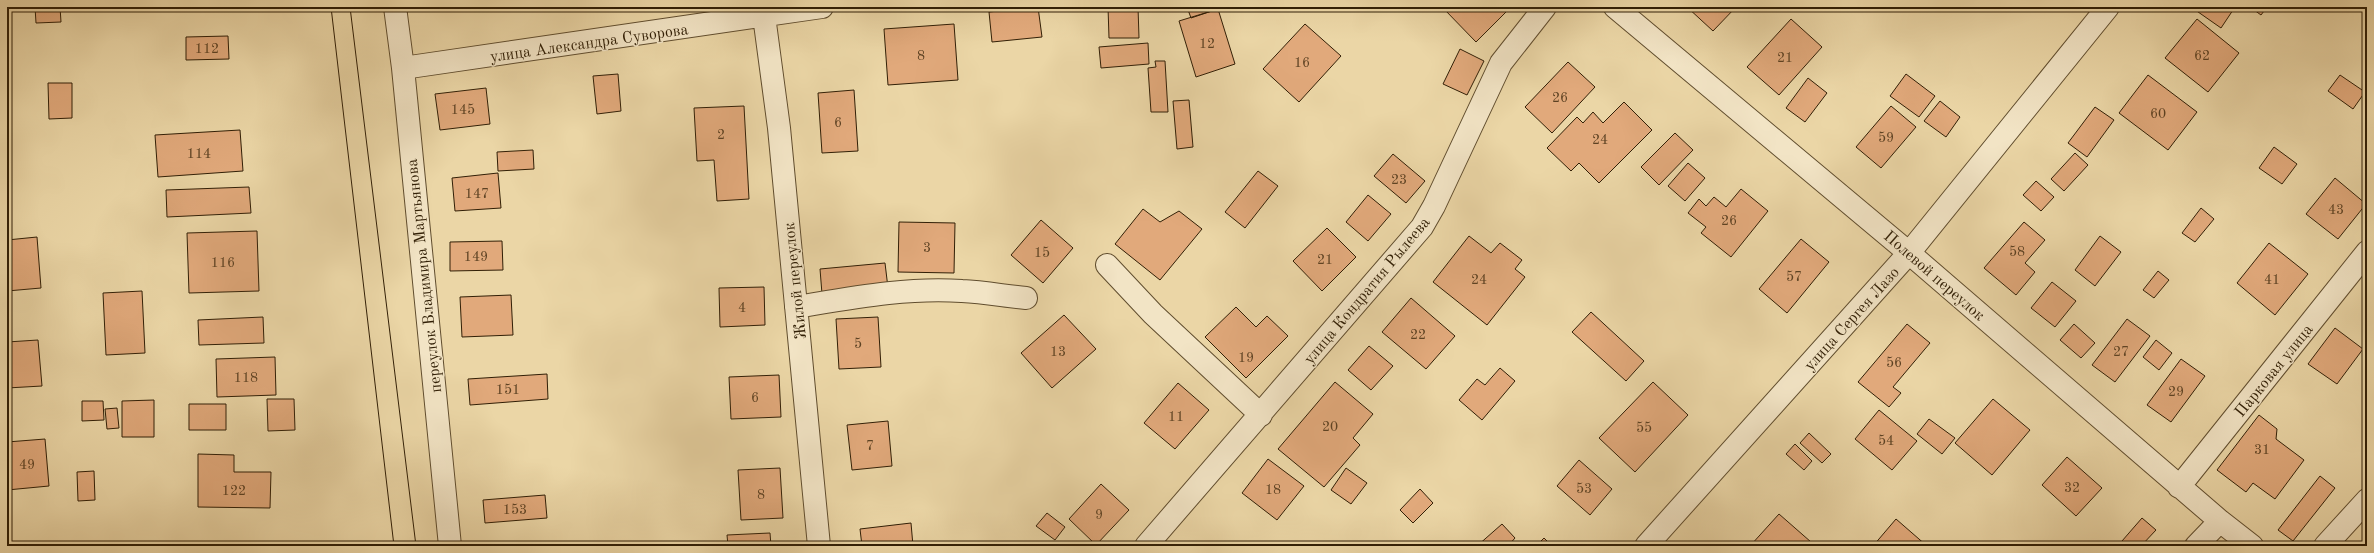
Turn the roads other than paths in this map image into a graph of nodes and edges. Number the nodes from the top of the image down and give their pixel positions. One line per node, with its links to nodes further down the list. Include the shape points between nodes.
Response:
1 (394, 7): 7 (street, переулок Владимира Мартьянова)
2 (822, 7): 6 (street, улица Александра Суворова)
3 (1545, 7): 13 (street, улица Кондратия Рылеева, via 1501,64 1422,227)
4 (1615, 7): 9 (street, Полевой переулок)
5 (2108, 7): 9 (street, улица Сергея Лазо)
6 (764, 16): 7 (street, улица Александра Суворова); 12 (street, Жилой переулок, via 779,128)
7 (403, 68): 17 (street, переулок Владимира Мартьянова)
8 (2367, 252): 14 (street, Парковая улица)
9 (1909, 253): 14 (street, Полевой переулок); 20 (street, улица Сергея Лазо)
10 (1107, 265): 13 (street, via 1154,314)
11 (1026, 298): 12 (street, via 962,291 931,291 868,296)
12 (796, 307): 18 (street, Жилой переулок)
13 (1261, 415): 19 (street, улица Кондратия Рылеева)
14 (2179, 486): 16 (street, Полевой переулок)
15 (2367, 500): 23 (street)
16 (2220, 521): 21 (street); 22 (street, Полевой переулок)
17 (450, 546)
18 (819, 546)
19 (1146, 546)
20 (1646, 546)
21 (2196, 546)
22 (2252, 546)
23 (2325, 546)

